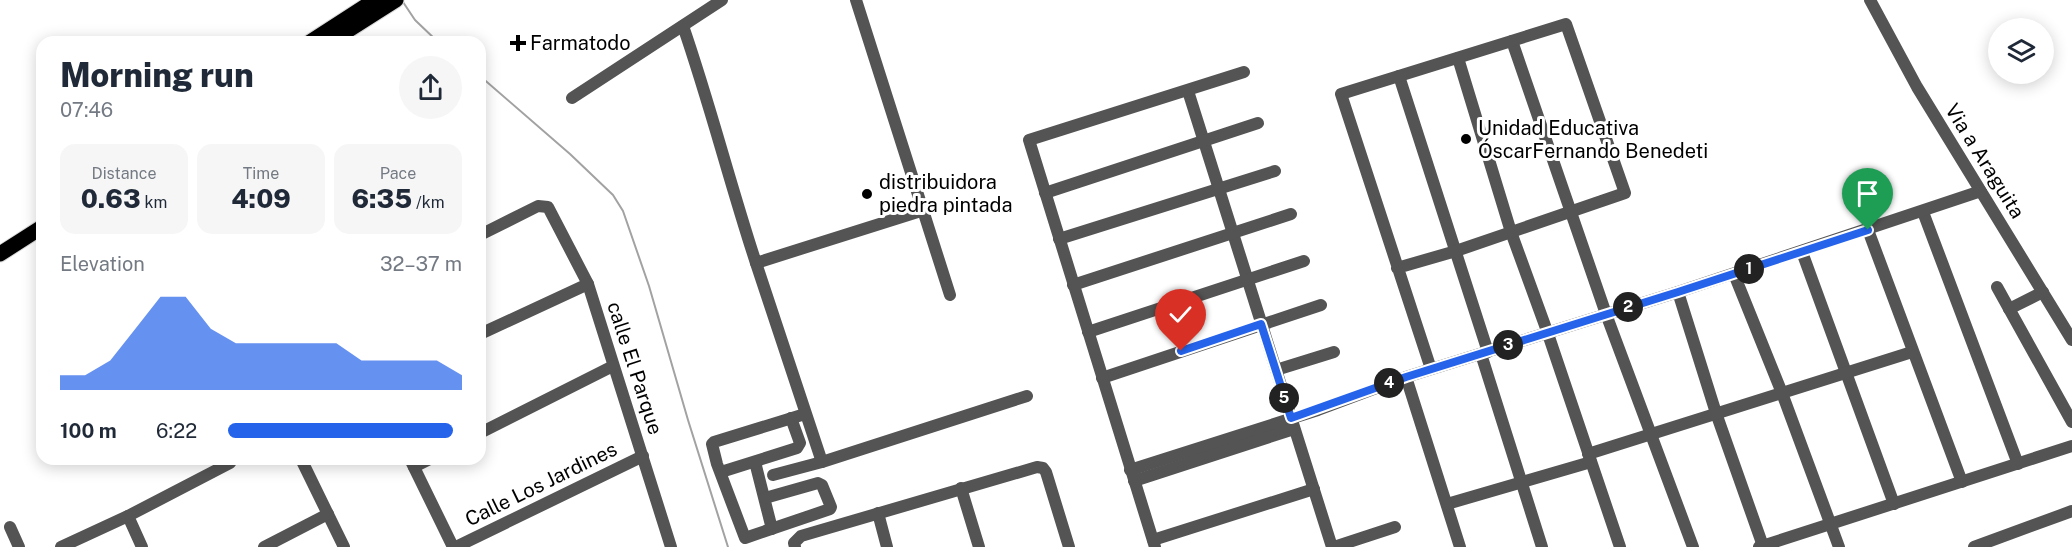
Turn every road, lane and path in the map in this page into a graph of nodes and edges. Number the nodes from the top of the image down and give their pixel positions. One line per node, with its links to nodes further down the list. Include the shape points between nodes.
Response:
1 (375, 0): 7 (main road)
2 (395, 0): 8 (main road)
3 (722, 0): 6 (street)
4 (855, 0): 21 (street)
5 (1870, 0): 19 (street, Via a Araguita, via 1917,87)
6 (683, 26): 14 (street); 37 (street)
7 (319, 36)
8 (339, 36)
9 (1512, 41): 10 (street); 23 (street); 23 (street, via 1566,24 1625,193)
10 (1458, 58): 12 (street); 29 (street)
11 (1244, 72): 13 (street)
12 (1399, 76): 33 (street); 38 (street, via 1341,94)
13 (1188, 91): 16 (street); 20 (street, via 1029,140)
14 (572, 98)
15 (1258, 123): 16 (street)
16 (1203, 141): 18 (street); 20 (street)
17 (1275, 171): 18 (street)
18 (1218, 189): 30 (street); 31 (street)
19 (1981, 191): 22 (street); 45 (street, Via a Araguita)
20 (1045, 193): 31 (street)
21 (924, 210): 37 (street); 46 (street)
22 (1923, 212): 26 (street); 78 (street)
23 (1571, 213): 29 (street); 49 (street)
24 (1291, 214): 30 (street)
25 (36, 222): 32 (main road)
26 (1868, 230): 34 (street); 55 (street)
27 (36, 231): 35 (main road)
28 (486, 232): 41 (street, calle El Parque, via 538,206 548,207)
29 (1511, 232): 33 (street); 52 (street)
30 (1232, 233): 40 (street); 42 (street)
31 (1059, 239): 42 (street)
32 (0, 244)
33 (1456, 251): 38 (street); 57 (street)
34 (1802, 252): 39 (street); 61 (street)
35 (0, 254)
36 (1304, 261): 40 (street)
37 (756, 263): 67 (street)
38 (1397, 268): 59 (street)
39 (1734, 274): 44 (street); 64 (street)
40 (1247, 280): 50 (street); 53 (street)
41 (588, 284): 51 (street); 58 (street, calle El Parque)
42 (1073, 285): 53 (street)
43 (1997, 287): 48 (street)
44 (1678, 292): 49 (street); 66 (street)
45 (2043, 292): 48 (street); 54 (street, Via a Araguita)
46 (950, 295)
47 (1321, 305): 50 (street)
48 (2009, 309): 69 (street)
49 (1606, 314): 52 (street); 72 (street)
50 (1261, 324): 60 (street); 63 (street)
51 (486, 331)
52 (1547, 331): 57 (street); 75 (street)
53 (1088, 332): 63 (street)
54 (2071, 337)
55 (1912, 351): 61 (street); 86 (street)
56 (1334, 352): 60 (street)
57 (1484, 353): 59 (street); 85 (street)
58 (613, 366): 71 (street); 74 (street, calle El Parque)
59 (1431, 369): 62 (street)
60 (1275, 370): 70 (street)
61 (1845, 373): 64 (street); 91 (street)
62 (1406, 377): 70 (street); 90 (street)
63 (1102, 378): 84 (street)
64 (1782, 393): 66 (street); 96 (street)
65 (1027, 396): 77 (street)
66 (1716, 413): 72 (street); 101 (street)
67 (805, 414): 68 (street); 77 (street)
68 (791, 418): 76 (street, via 800,446); 82 (street, via 714,442 712,448)
69 (2072, 422)
70 (1292, 424): 84 (street); 88 (street)
71 (486, 431)
72 (1652, 433): 75 (street); 117 (street)
73 (2072, 446): 78 (street)
74 (643, 456): 107 (street, Calle Los Jardines); 108 (street, calle El Parque)
75 (1590, 458): 85 (street); 116 (street)
76 (755, 462): 82 (street); 89 (street)
77 (822, 462): 83 (street)
78 (2018, 464): 86 (street)
79 (226, 465): 95 (street)
80 (304, 465): 94 (street)
81 (413, 465): 107 (street)
82 (721, 472): 99 (street, via 744,537)
83 (773, 475)
84 (1132, 476): 100 (street)
85 (1522, 481): 90 (street); 115 (street)
86 (1962, 482): 91 (street)
87 (961, 488): 93 (street); 111 (street); 112 (street, via 1043,468)
88 (1314, 489): 100 (street); 113 (street)
89 (765, 498): 99 (street); 99 (street, via 818,483 830,505 830,509)
90 (1447, 504): 114 (street)
91 (1894, 504): 96 (street)
92 (2072, 512): 119 (street)
93 (878, 513): 109 (street, via 801,536); 110 (street)
94 (328, 514): 105 (street); 106 (street)
95 (128, 516): 103 (street); 104 (street)
96 (1829, 524): 101 (street); 118 (street)
97 (10, 527): 102 (street)
98 (1395, 528): 113 (street)
99 (772, 529)
100 (1154, 543)
101 (1766, 546)
102 (19, 547)
103 (61, 547)
104 (142, 547)
105 (264, 547)
106 (344, 547)
107 (454, 547)
108 (671, 547)
109 (795, 547)
110 (887, 547)
111 (979, 547)
112 (1069, 547)
113 (1333, 547)
114 (1460, 547)
115 (1542, 547)
116 (1620, 547)
117 (1693, 547)
118 (1839, 547)
119 (1974, 547)

